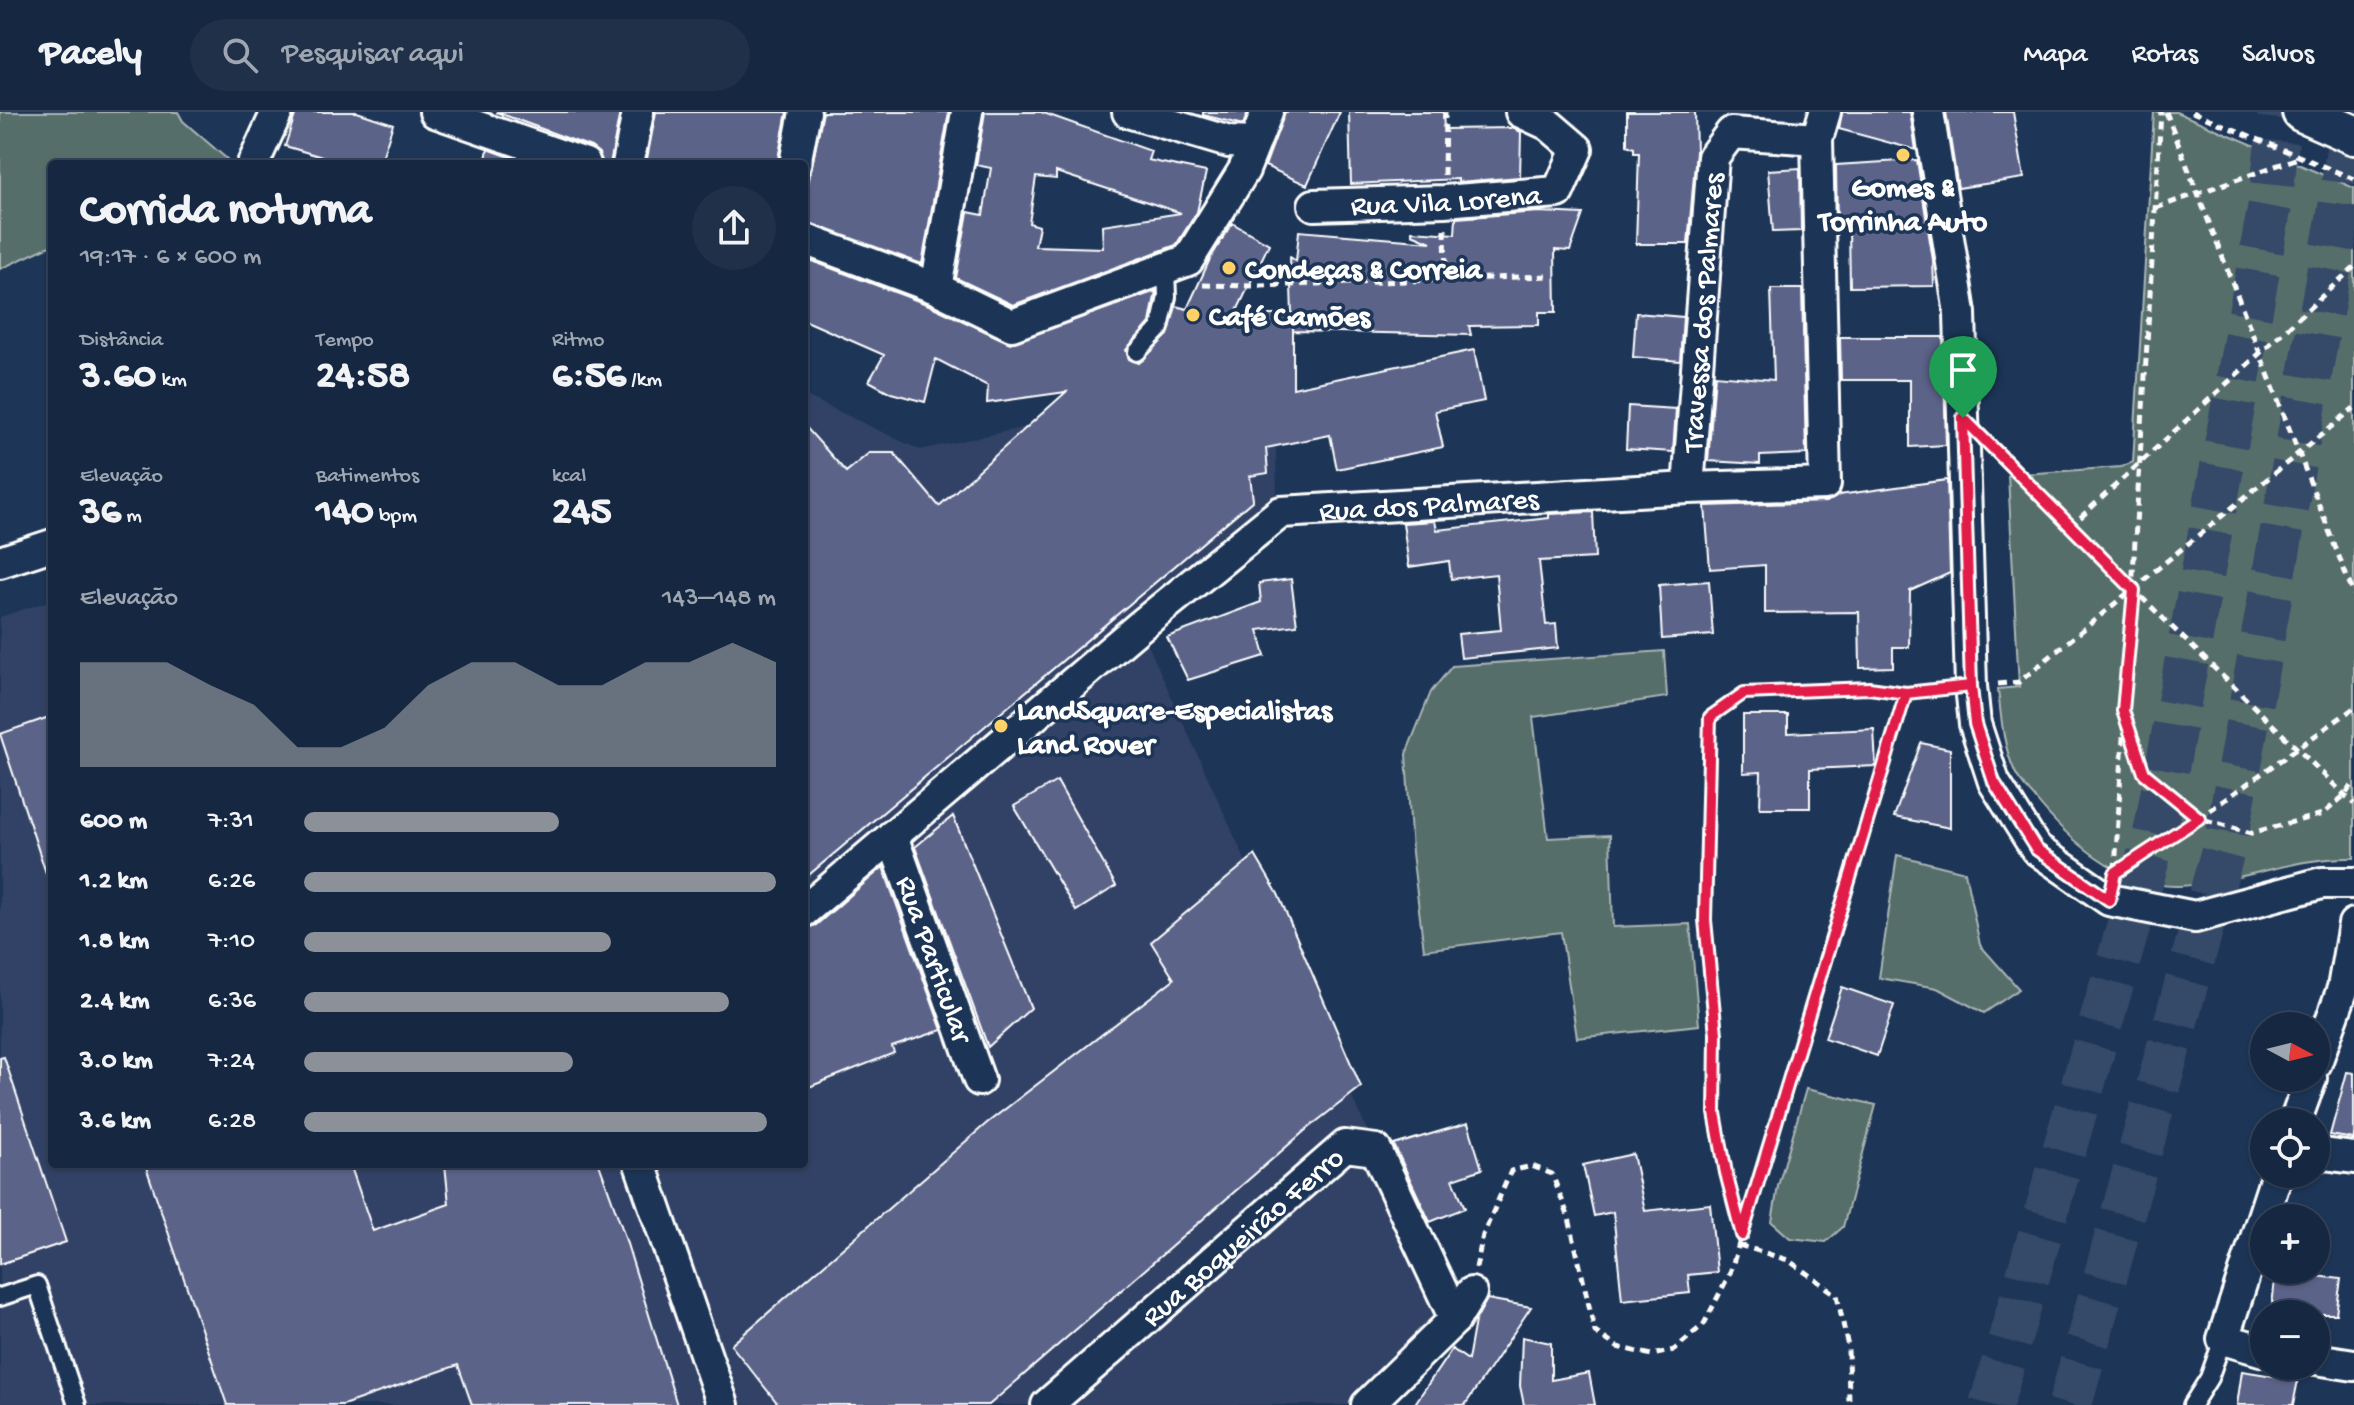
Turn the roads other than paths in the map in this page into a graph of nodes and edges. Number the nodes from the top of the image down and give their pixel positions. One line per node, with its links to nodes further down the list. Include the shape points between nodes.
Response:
1 (277, 112): 15 (street)
2 (435, 112): 11 (street)
3 (638, 112): 17 (street)
4 (805, 112): 18 (street)
5 (967, 112): 22 (street)
6 (1128, 112): 14 (street, via 1229,142)
7 (1267, 112): 14 (street)
8 (1521, 112): 19 (street, Rua Vila Lorena, via 1549,125 1577,149 1558,192)
9 (1928, 112): 28 (street, via 1960,313 1971,686 1975,724 1994,782 2036,849 2112,886 2195,917 2322,883)
10 (2302, 112): 13 (street)
11 (470, 117): 16 (street)
12 (1821, 126): 24 (street, Travessa dos Palmares, via 1731,133 1713,157); 24 (street, Rua dos Palmares, via 1825,484)
13 (2354, 135)
14 (1254, 143): 21 (street, via 1244,170 1196,248 1188,260)
15 (255, 160)
16 (575, 160)
17 (629, 160)
18 (796, 160)
19 (1314, 205)
20 (808, 240): 22 (street)
21 (1173, 266): 22 (street, via 1012,325); 23 (lane, via 1160,328)
22 (936, 288)
23 (1137, 352)
24 (1688, 488): 27 (street, Rua dos Palmares, via 1281,512)
25 (48, 546): 26 (street)
26 (0, 562)
27 (892, 836): 29 (street, Rua dos Palmares); 32 (street, Rua Particular)
28 (2354, 883)
29 (808, 908)
30 (2354, 924): 31 (street, via 2343,988)
31 (2330, 1024)
32 (979, 1080)
33 (2330, 1155): 34 (street)
34 (2354, 1158)
35 (641, 1168): 45 (street)
36 (2272, 1188): 40 (street)
37 (1471, 1293): 39 (street)
38 (0, 1297): 44 (lane, via 37,1285)
39 (1455, 1319): 46 (street, Rua Boqueirão Ferro, via 1376,1150 1345,1146); 47 (street)
40 (2223, 1339): 41 (street); 48 (lane)
41 (2250, 1347)
42 (2330, 1361): 43 (street)
43 (2354, 1365)
44 (77, 1405)
45 (723, 1405)
46 (1047, 1405)
47 (1367, 1405)
48 (2192, 1405)

